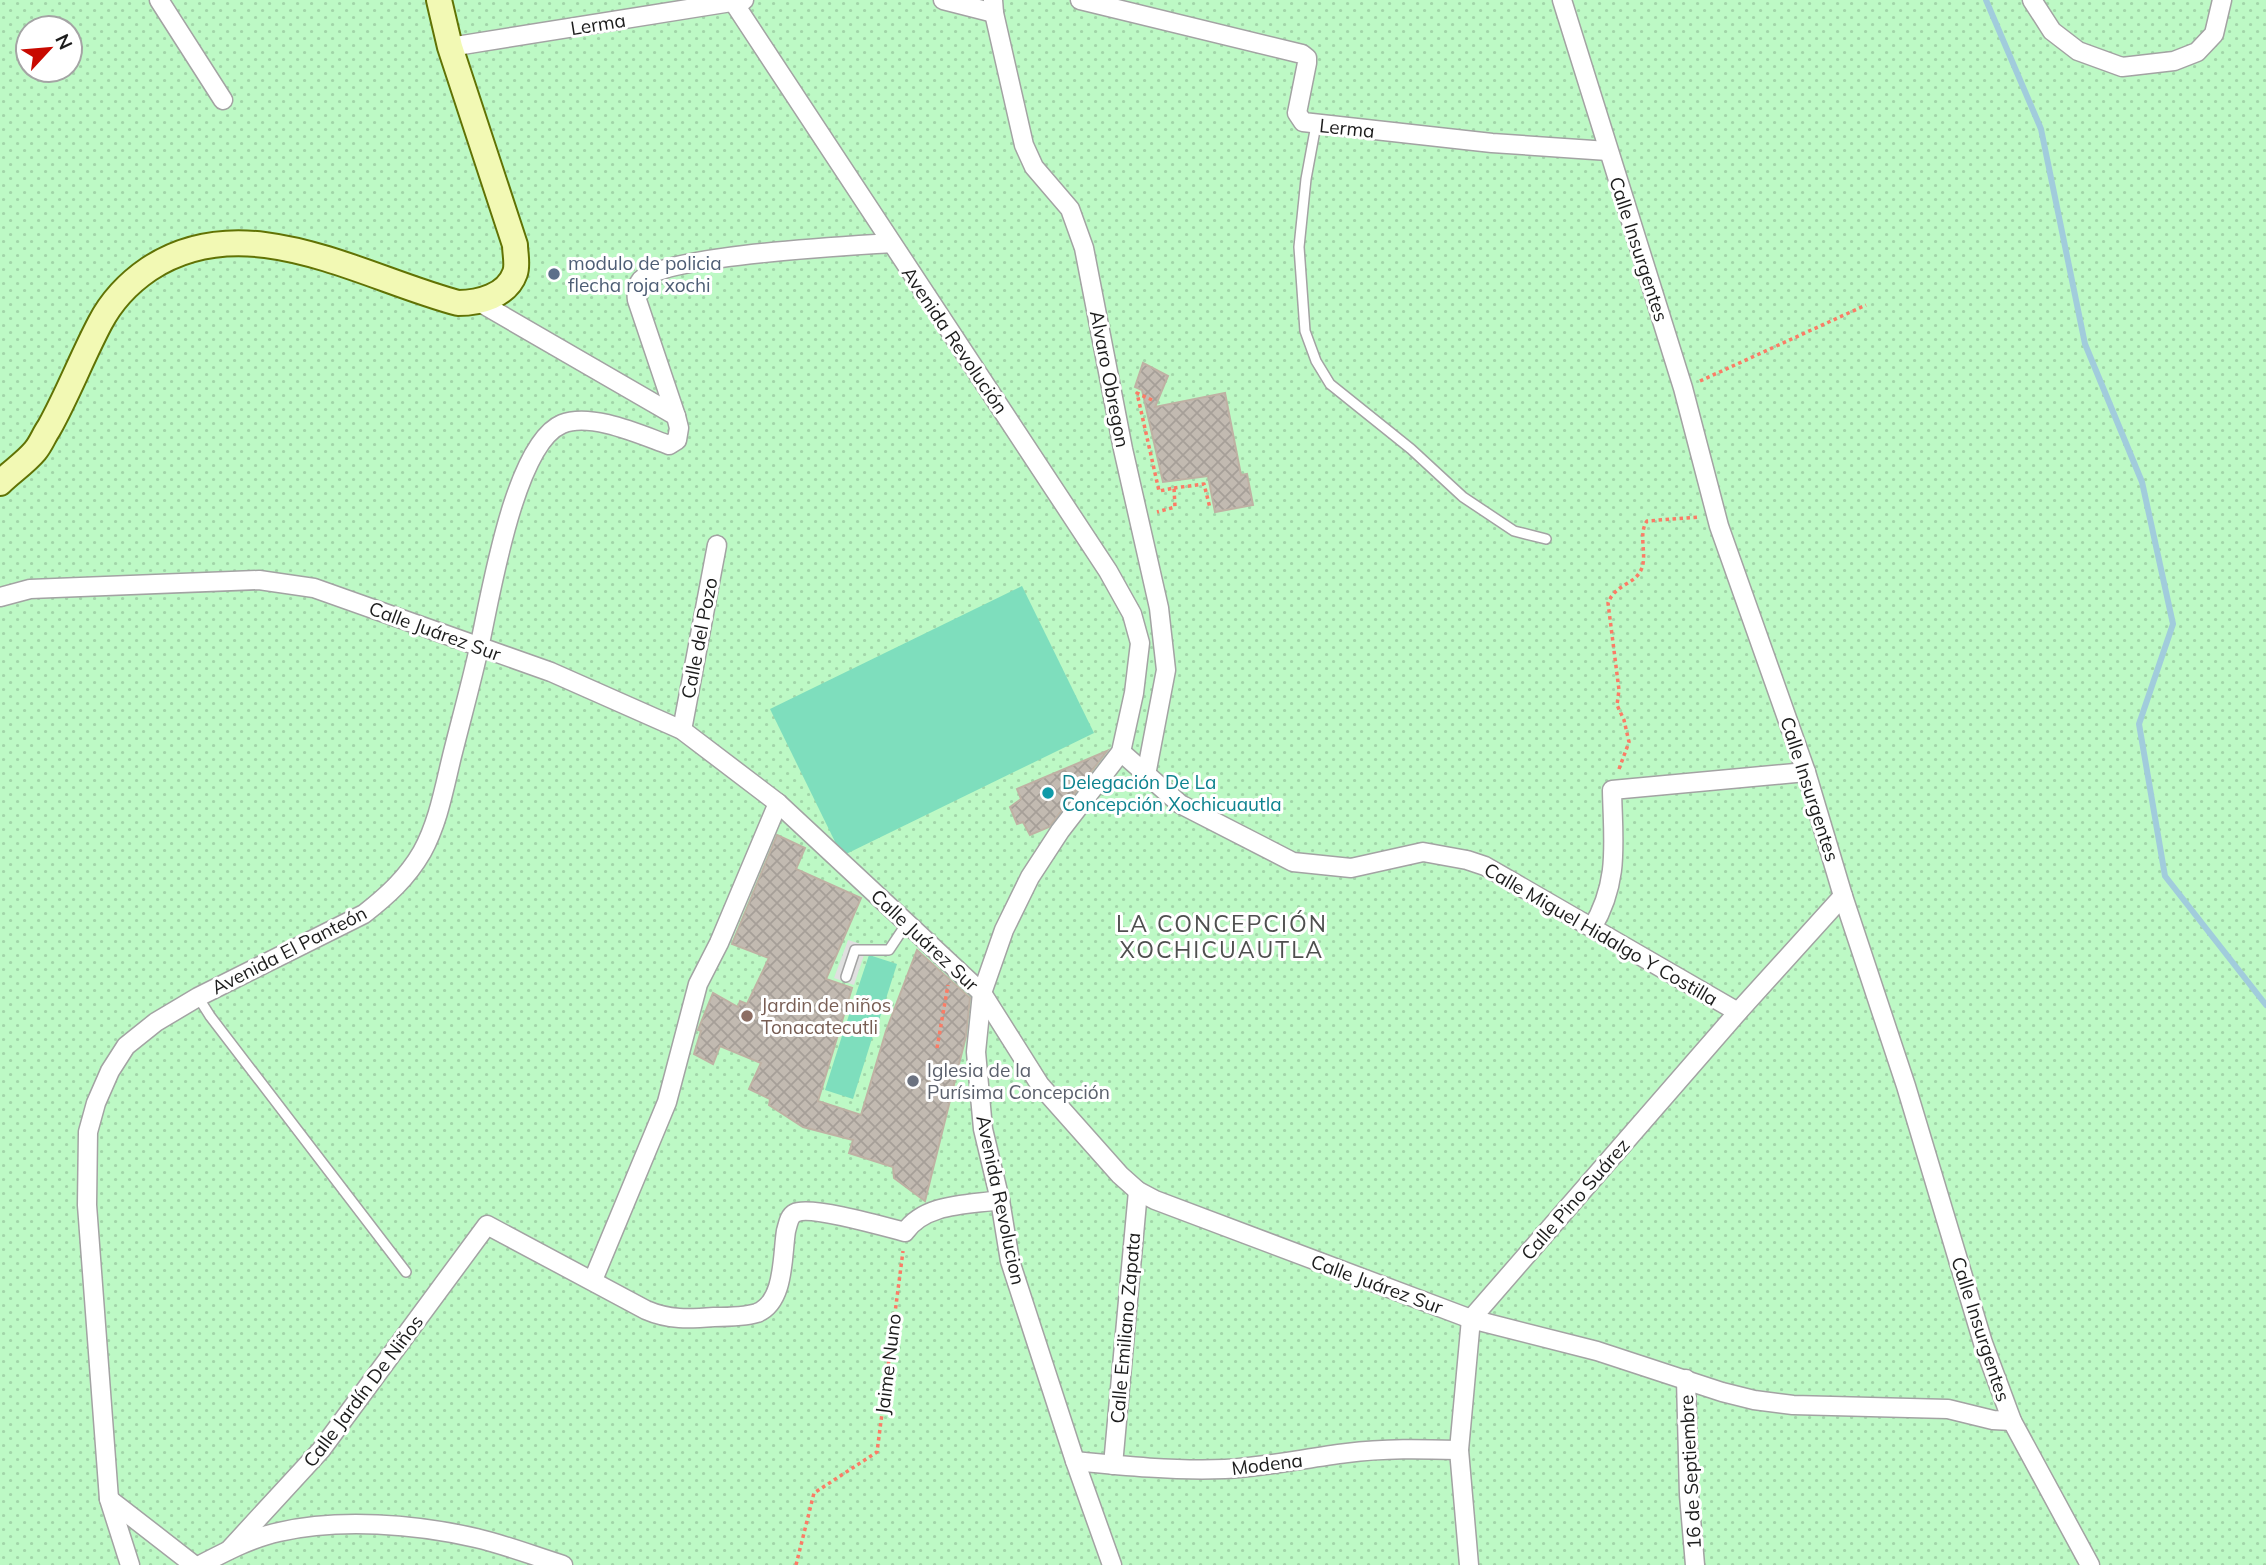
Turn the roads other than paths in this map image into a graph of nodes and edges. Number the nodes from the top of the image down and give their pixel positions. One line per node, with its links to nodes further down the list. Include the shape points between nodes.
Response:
1 (159, 0): 11 (street)
2 (439, 0): 10 (main road)
3 (943, 0): 9 (street)
4 (1080, 0): 12 (street, Lerma, via 1302,54 1307,63 1297,113 1303,122)
5 (1562, 0): 13 (street, Calle Insurgentes)
6 (2032, 0): 7 (street, via 2052,31 2078,51 2122,66 2174,61 2197,52 2214,34)
7 (2222, 0)
8 (737, 1): 10 (street, Lerma); 14 (street, Avenida Revolución)
9 (993, 6): 26 (street, Alvaro Obregon, via 1024,145 1034,167 1070,209 1084,248 1159,608 1166,670)
10 (450, 47): 15 (main road, via 515,245 515,274 495,295)
11 (223, 100)
12 (1316, 125): 13 (street, Lerma); 18 (lane, via 1299,247 1305,331 1316,360 1330,384 1463,497 1514,530)
13 (1608, 151): 25 (street, Calle Insurgentes, via 1684,388 1719,526)
14 (891, 243): 16 (street, via 728,257 675,266 643,279 636,296); 22 (street, Avenida Revolución, via 1132,614 1140,643)
15 (479, 302): 16 (street); 17 (main road, via 438,298 266,244 232,242 178,252 133,280 110,304 36,450)
16 (676, 416): 21 (street, Avenida El Panteón, via 677,440 669,445 582,420 548,432 513,503)
17 (0, 483)
18 (1546, 539)
19 (717, 545): 23 (street, Calle del Pozo)
20 (0, 597): 21 (street, Calle Juárez Sur, via 30,589 259,580 314,588)
21 (479, 647): 23 (street, Calle Juárez Sur); 33 (street, Avenida El Panteón, via 438,814 422,852 401,881 365,914)
22 (1134, 693): 24 (street, Avenida Revolucion)
23 (682, 730): 27 (street, Calle Juárez Sur)
24 (1121, 752): 26 (street, Calle Miguel Hidalgo Y Costilla); 32 (street, Avenida Revolucion, via 1030,877 1004,930)
25 (1806, 772): 28 (street, Calle Insurgentes); 30 (street, via 1612,790 1612,881)
26 (1146, 775): 30 (street, Calle Miguel Hidalgo Y Costilla, via 1180,804 1293,862 1352,868 1423,852 1445,855 1485,866)
27 (778, 803): 29 (street, Calle Juárez Sur); 38 (street, via 698,984 667,1102)
28 (1843, 896): 34 (street, Calle Pino Suárez); 41 (street, Calle Insurgentes, via 1983,1343)
29 (907, 923): 31 (lane, via 889,950 855,950); 32 (street, Calle Juárez Sur)
30 (1592, 928): 34 (street, Calle Miguel Hidalgo Y Costilla)
31 (846, 977)
32 (982, 993): 35 (street, Calle Juárez Sur, via 1040,1085); 36 (street, Avenida Revolucion, via 977,1063 983,1129)
33 (198, 997): 37 (lane); 45 (street, Avenida El Panteón, via 156,1021 126,1046 96,1103 89,1132 88,1205)
34 (1738, 1012): 39 (street, Calle Pino Suárez)
35 (1138, 1191): 39 (street, Calle Juárez Sur); 44 (street, Calle Emiliano Zapata)
36 (1000, 1200): 38 (street, via 929,1213 905,1232 815,1211 796,1213 788,1224 774,1296 767,1306 750,1314 667,1318); 43 (street, Avenida Revolucion, via 1010,1261)
37 (406, 1272)
38 (593, 1280): 46 (street, Calle Jardín De Niños, via 487,1225 321,1450)
39 (1471, 1319): 40 (street, Calle Juárez Sur); 42 (street)
40 (1686, 1379): 41 (street, Calle Juárez Sur, via 1754,1400 1948,1409); 53 (street, 16 de Septiembre)
41 (2012, 1421): 54 (street, Calle Insurgentes)
42 (1459, 1450): 44 (street, Modena, via 1368,1451 1224,1469); 52 (street)
43 (1075, 1461): 44 (street, Modena); 47 (street, Avenida Revolucion)
44 (1113, 1465)
45 (109, 1499): 48 (street, Avenida El Panteón); 49 (street)
46 (229, 1550): 50 (street); 51 (street, via 278,1532 372,1526 475,1538)
47 (1110, 1563)
48 (130, 1565)
49 (194, 1565)
50 (200, 1565)
51 (563, 1565)
52 (1469, 1565)
53 (1695, 1565)
54 (2090, 1565)

